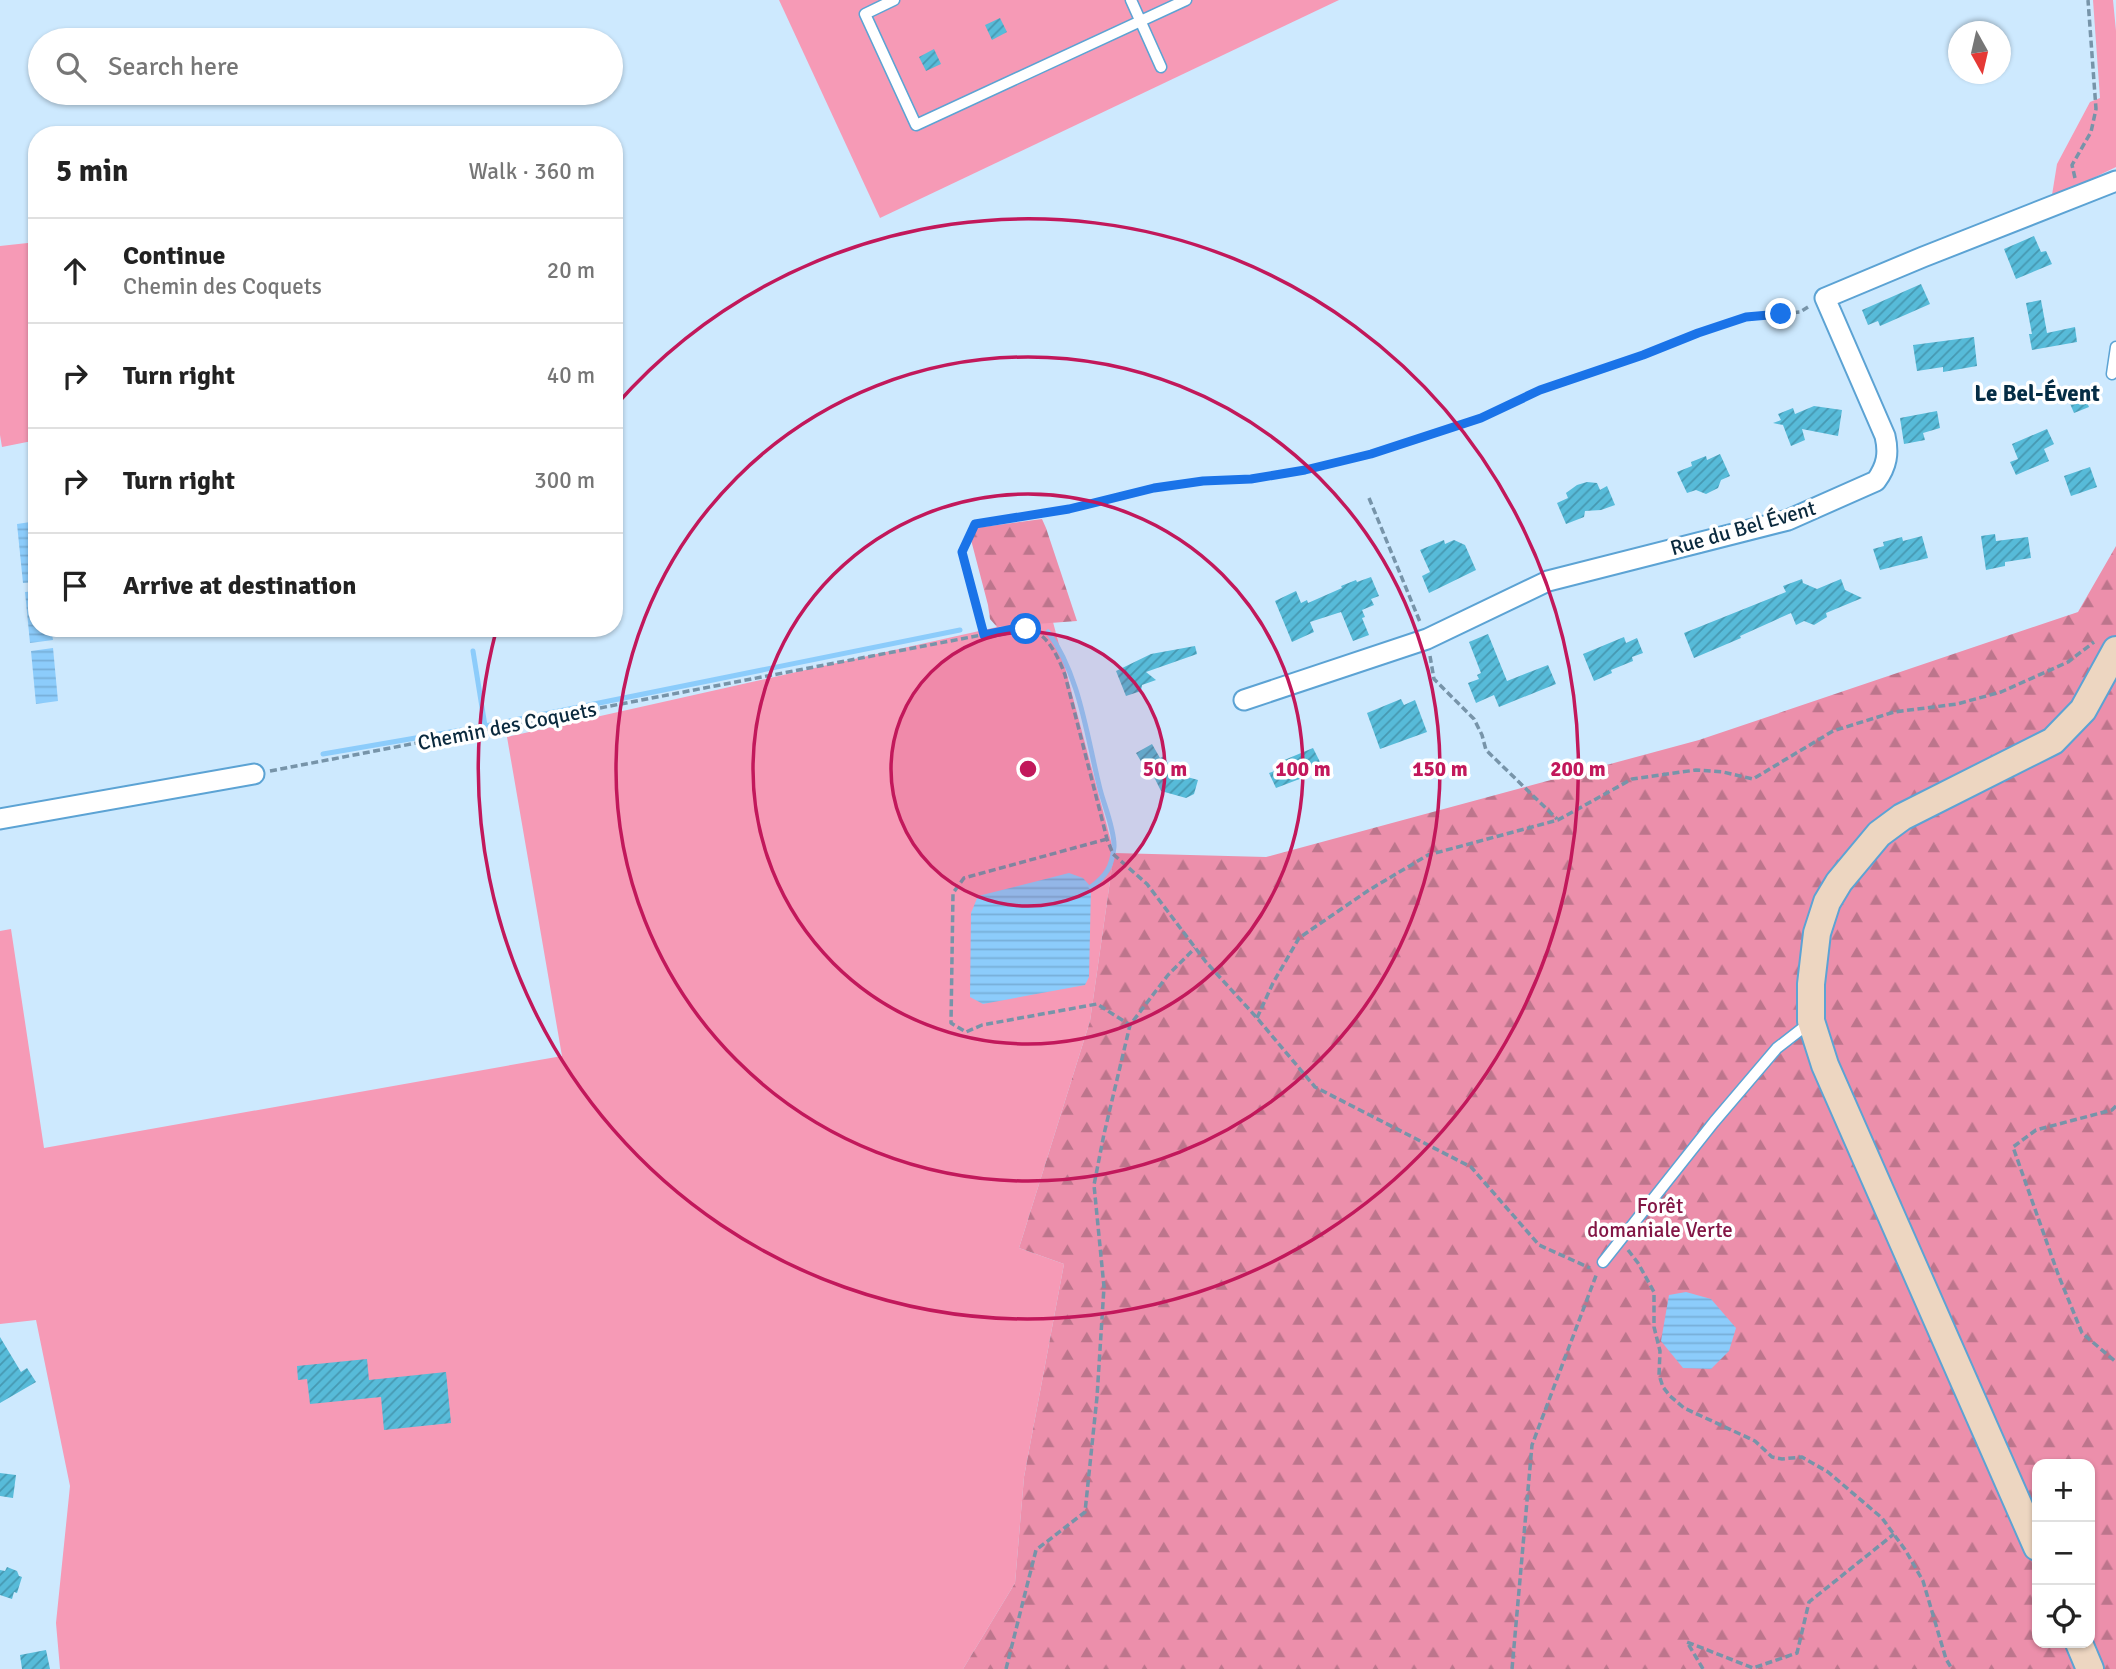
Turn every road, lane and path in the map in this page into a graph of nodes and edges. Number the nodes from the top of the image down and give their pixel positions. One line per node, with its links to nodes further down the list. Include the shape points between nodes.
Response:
1 (894, 0): 5 (lane, via 865,13 916,125)
2 (1131, 0): 5 (lane)
3 (1186, 0): 5 (lane)
4 (2088, 0): 8 (path, via 2096,108 2091,132 2073,165)
5 (1141, 21): 6 (lane)
6 (1161, 67)
7 (2116, 181): 8 (street)
8 (2079, 195): 9 (street)
9 (1825, 298): 13 (path, via 1800,312 1746,317 1698,333 1540,390 1481,418 1371,454 1251,479 1154,488 1069,509 975,524 962,552); 14 (street, Rue du Bel Évent, via 1885,436 1886,463 1876,481 1788,520 1548,581)
10 (2116, 347): 11 (lane)
11 (2112, 374)
12 (1369, 498): 14 (path)
13 (984, 635): 17 (path, Chemin des Coquets); 20 (path, Chemin des Coquets, via 1026,629 1038,632 1050,645 1062,666)
14 (1427, 639): 16 (street, Rue du Bel Évent); 19 (path, via 1434,679 1474,719 1486,750)
15 (2106, 645): 19 (path, via 2001,692 1957,704 1894,712 1833,731 1753,779 1696,770 1632,779); 23 (main road, via 2083,710 2053,741 1902,817 1879,834 1839,882 1817,933)
16 (1244, 700)
17 (254, 774): 18 (street)
18 (0, 819)
19 (1558, 820): 22 (path, via 1428,855 1369,890 1299,938)
20 (1107, 839): 21 (path, via 1113,854 1147,884); 24 (path, via 964,878 953,893 951,1023 965,1032 1097,1004)
21 (1195, 948): 22 (path); 24 (path)
22 (1257, 1018): 27 (path, via 1315,1087 1471,1167 1539,1245)
23 (1811, 1021): 26 (lane, via 1777,1048); 30 (main road, via 1830,1077)
24 (1130, 1025): 32 (path, via 1094,1185 1104,1287 1086,1512 1035,1550)
25 (2116, 1106): 28 (path, via 2036,1130 2013,1147 2082,1333)
26 (1620, 1240): 27 (lane); 29 (path, via 1654,1292 1659,1375 1670,1396 1684,1408 1755,1441 1772,1457 1802,1457 1828,1472)
27 (1600, 1266): 33 (path, via 1532,1445)
28 (2116, 1362)
29 (1895, 1534): 34 (path, via 1810,1602 1797,1653 1753,1668 1688,1642); 35 (path, via 1923,1581)
30 (2032, 1536)
31 (2081, 1648): 36 (main road)
32 (1006, 1669)
33 (1512, 1669)
34 (1703, 1669)
35 (1952, 1669)
36 (2090, 1669)

